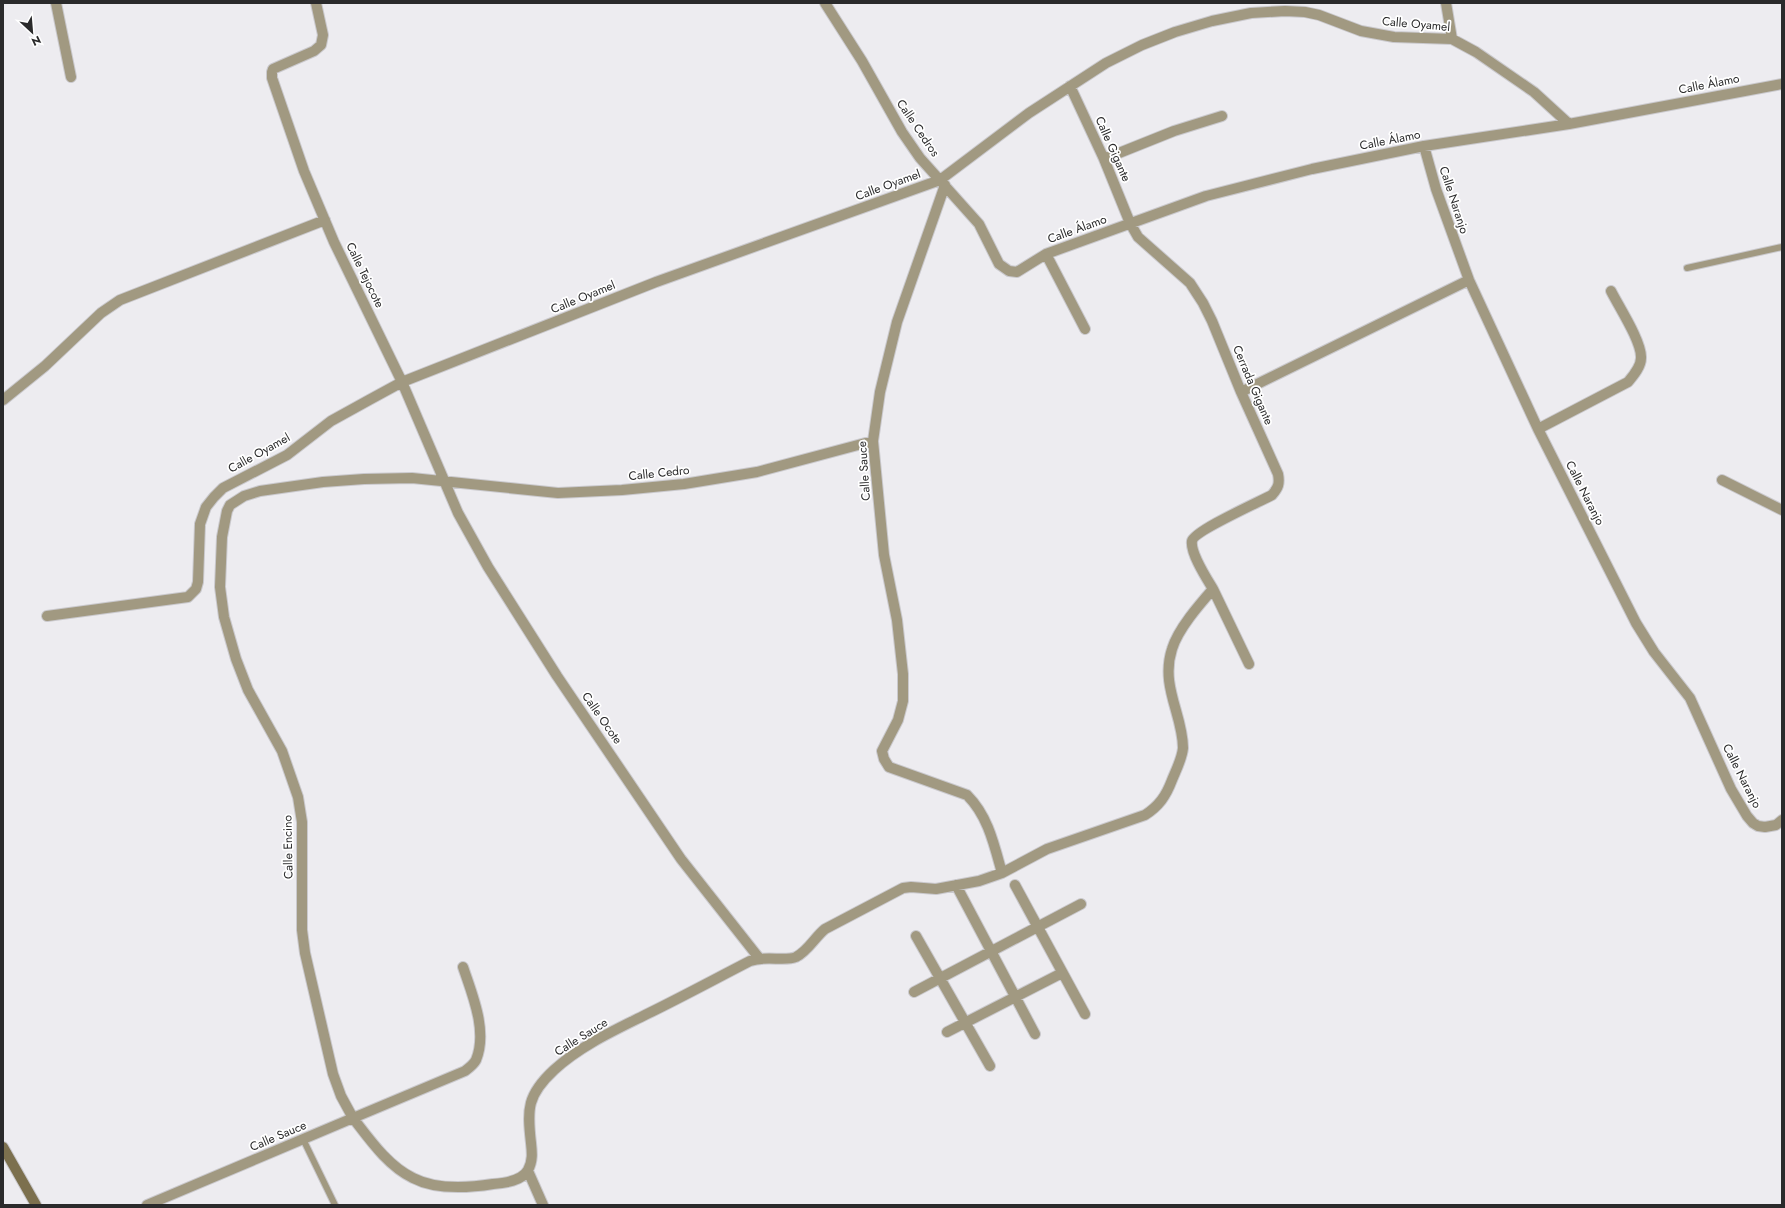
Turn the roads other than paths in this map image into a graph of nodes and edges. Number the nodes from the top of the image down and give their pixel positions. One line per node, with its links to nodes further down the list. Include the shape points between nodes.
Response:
1 (56, 3): 6 (street)
2 (316, 3): 14 (street, Calle Tejocote, via 323,35 321,45 314,51 273,69 272,78 304,172)
3 (826, 3): 13 (street, Calle Cedros, via 902,132 920,158)
4 (1446, 3): 5 (street)
5 (1452, 39): 8 (street, Calle Oyamel, via 1394,37 1361,31 1305,12 1251,13 1212,21 1149,42 1106,62); 10 (street, Calle Oyamel, via 1476,52 1534,92)
6 (71, 77)
7 (1782, 84): 10 (street, Calle Álamo)
8 (1070, 86): 12 (street, Calle Gigante); 13 (street, Calle Oyamel, via 1029,113)
9 (1222, 116): 12 (street, via 1174,131)
10 (1569, 124): 11 (street, Calle Álamo)
11 (1424, 146): 15 (street, Calle Álamo, via 1312,169 1206,196); 20 (street, Calle Naranjo, via 1436,189)
12 (1104, 159): 15 (street, Calle Gigante)
13 (942, 182): 19 (street, Calle Cedros, via 979,224 999,264 1009,271); 23 (street, Calle Oyamel, via 656,282); 27 (street, Calle Sauce, via 897,322 880,392)
14 (326, 220): 23 (street, Calle Tejocote); 25 (street, via 120,300 101,313 45,366)
15 (1130, 223): 17 (street, Calle Álamo); 24 (street, Cerrada Gigante, via 1142,242 1179,273 1197,293 1212,321)
16 (1782, 247): 18 (lane)
17 (1046, 254): 19 (street, Calle Álamo); 22 (street)
18 (1687, 268)
19 (1017, 272)
20 (1469, 280): 24 (street); 26 (street, Calle Naranjo)
21 (1611, 291): 26 (street, via 1640,346 1641,360 1635,375 1628,382)
22 (1085, 329)
23 (402, 382): 29 (street, Calle Tejocote); 33 (street, Calle Oyamel, via 331,421 287,455 223,488 206,507 200,524 198,582 196,589 188,597)
24 (1240, 392): 32 (street, Cerrada Gigante, via 1280,482 1272,495 1193,537 1193,552)
25 (3, 400)
26 (1538, 429): 35 (street, Calle Naranjo, via 1636,624 1690,698 1731,789 1747,816 1753,823 1764,827)
27 (873, 441): 29 (street, Calle Cedro, via 757,472 684,484 622,490 558,493); 36 (street, Calle Sauce, via 884,555 897,620 903,674 903,701 898,720 882,751 884,760 889,767 967,795 982,813 992,836)
28 (1722, 480): 30 (street)
29 (443, 481): 31 (street, Calle Cedro, via 412,478 322,482 260,491 235,500); 43 (street, Calle Ocote, via 458,514 488,567 557,676 681,859)
30 (1782, 510)
31 (227, 511): 54 (street, Calle Encino, via 222,537 220,588 224,617 248,690 282,751 298,797 302,822 302,923 305,953 333,1074)
32 (1213, 589): 34 (street); 36 (street, Calle Sauce, via 1179,635 1172,650 1169,684 1183,749 1164,798 1156,808 1145,815 1048,849)
33 (47, 616)
34 (1249, 664)
35 (1782, 820)
36 (1002, 873): 38 (street, Calle Sauce)
37 (1015, 885): 40 (street)
38 (956, 886): 42 (street); 43 (street, Calle Sauce, via 936,889 903,888 842,918 816,936 794,957)
39 (1081, 904): 40 (street)
40 (1038, 927): 42 (street); 45 (street)
41 (916, 936): 46 (street)
42 (991, 951): 46 (street); 48 (street)
43 (759, 958): 57 (street, Calle Sauce, via 598,1039 554,1069 537,1090 528,1114 532,1154)
44 (463, 967): 54 (street, Calle Sauce, via 477,1006 481,1042 476,1061 465,1071)
45 (1062, 973): 48 (street); 49 (street)
46 (940, 979): 47 (street); 50 (street)
47 (914, 992)
48 (1016, 997): 50 (street); 52 (street)
49 (1085, 1014)
50 (965, 1024): 51 (street); 53 (street)
51 (947, 1032)
52 (1035, 1034)
53 (990, 1066)
54 (353, 1118): 55 (street, Calle Sauce); 57 (street, via 386,1157 413,1179 442,1186 474,1187 512,1181)
55 (303, 1139): 59 (street, Calle Sauce); 60 (lane)
56 (3, 1147): 58 (main road)
57 (528, 1171): 61 (street)
58 (36, 1205)
59 (147, 1205)
60 (335, 1205)
61 (543, 1205)

